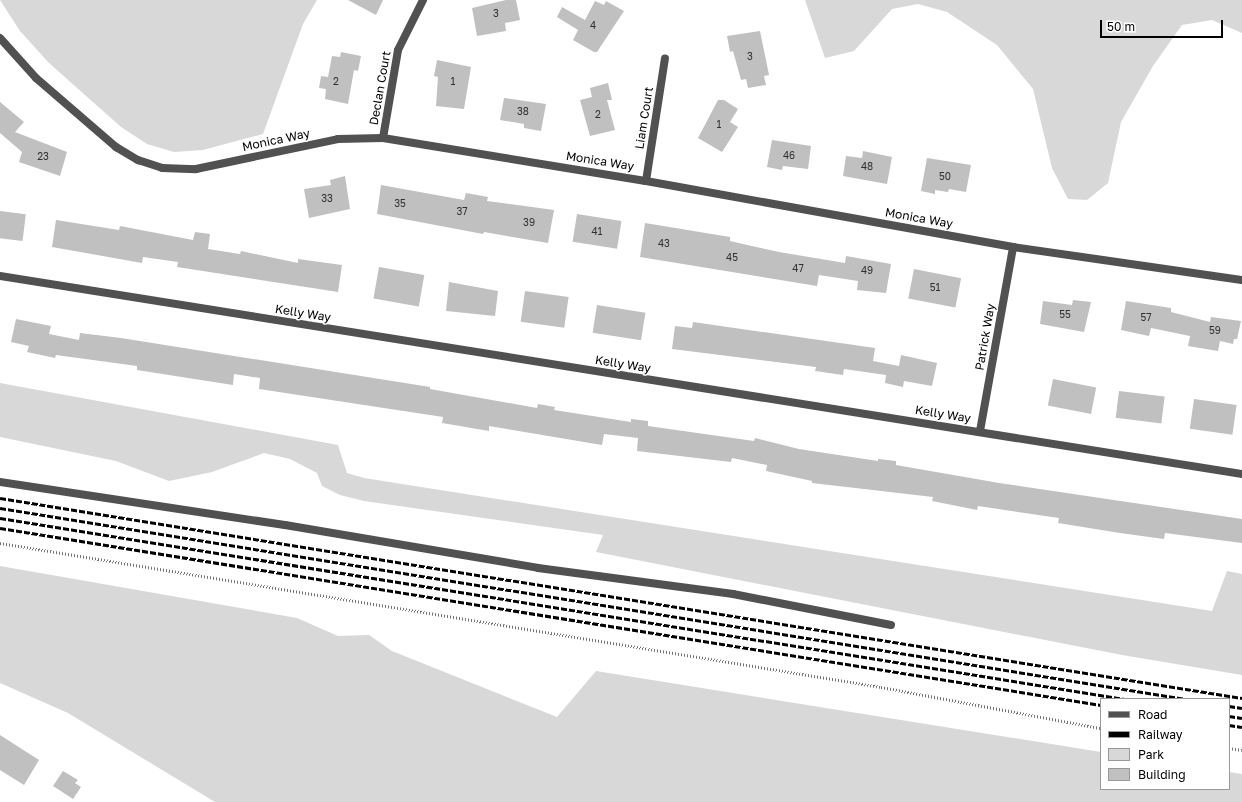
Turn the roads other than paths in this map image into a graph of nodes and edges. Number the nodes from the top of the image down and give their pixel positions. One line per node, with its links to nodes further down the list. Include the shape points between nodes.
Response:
1 (423, 0): 4 (street, Declan Court, via 398,50)
2 (0, 38): 4 (street, Monica Way, via 36,78 116,147 138,160 162,168 196,169 338,139)
3 (665, 58): 5 (street, Liam Court)
4 (383, 138): 5 (street, Monica Way)
5 (646, 181): 6 (street, Monica Way)
6 (1013, 247): 8 (street, Monica Way); 9 (street, Patrick Way)
7 (0, 276): 9 (street, Kelly Way)
8 (1242, 280)
9 (980, 431): 10 (street, Kelly Way)
10 (1242, 474)
11 (0, 482): 12 (street, via 285,525 538,568 733,594)
12 (891, 625)

